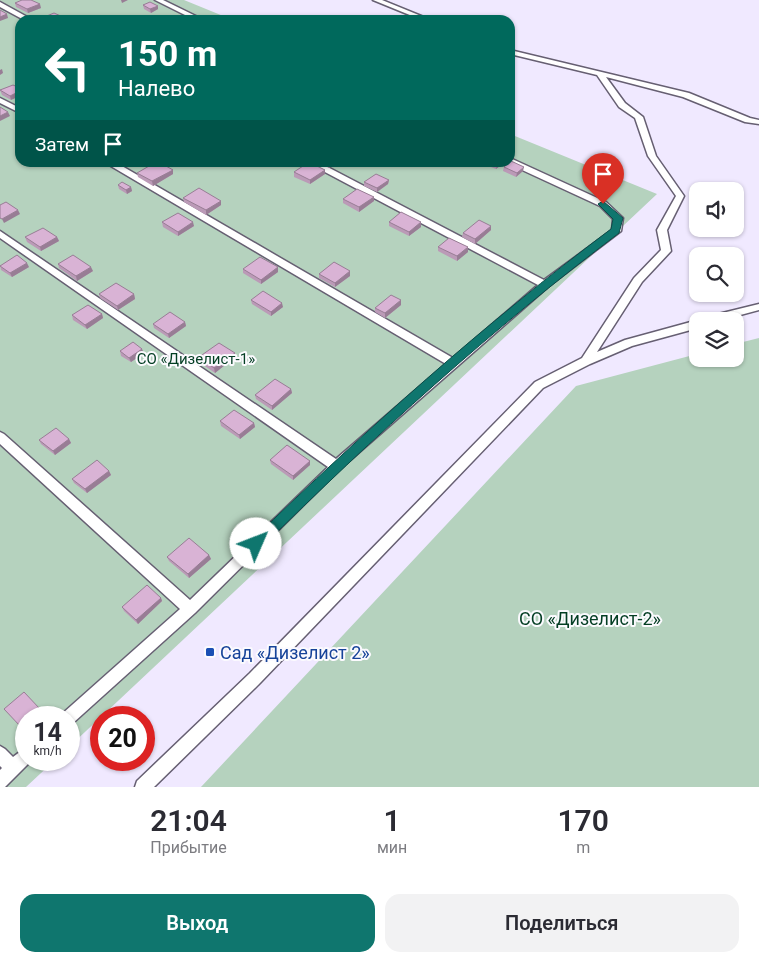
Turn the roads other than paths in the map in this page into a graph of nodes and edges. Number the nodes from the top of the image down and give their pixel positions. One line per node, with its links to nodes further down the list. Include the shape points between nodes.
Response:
1 (158, 0): 5 (lane)
2 (376, 0): 6 (lane)
3 (0, 4): 4 (lane)
4 (20, 15)
5 (190, 15)
6 (415, 15)
7 (515, 53): 8 (lane)
8 (600, 73): 11 (lane, via 686,95); 20 (lane, via 622,104 639,117 652,156 680,196 662,230 666,251 638,280)
9 (0, 100): 10 (lane)
10 (15, 109)
11 (759, 122)
12 (515, 163): 16 (lane, via 603,204 618,218 616,231)
13 (117, 167): 21 (lane)
14 (320, 167): 16 (lane)
15 (0, 234): 23 (lane)
16 (545, 284): 21 (lane)
17 (759, 307): 18 (lane)
18 (740, 312)
19 (689, 326): 20 (lane, via 629,343)
20 (586, 361): 29 (lane, via 540,385 255,678)
21 (452, 363): 23 (lane)
22 (0, 437): 24 (lane)
23 (336, 466): 24 (lane)
24 (190, 608): 25 (lane)
25 (80, 707)
26 (0, 754): 27 (lane)
27 (13, 769): 28 (lane)
28 (0, 781)
29 (144, 787)

